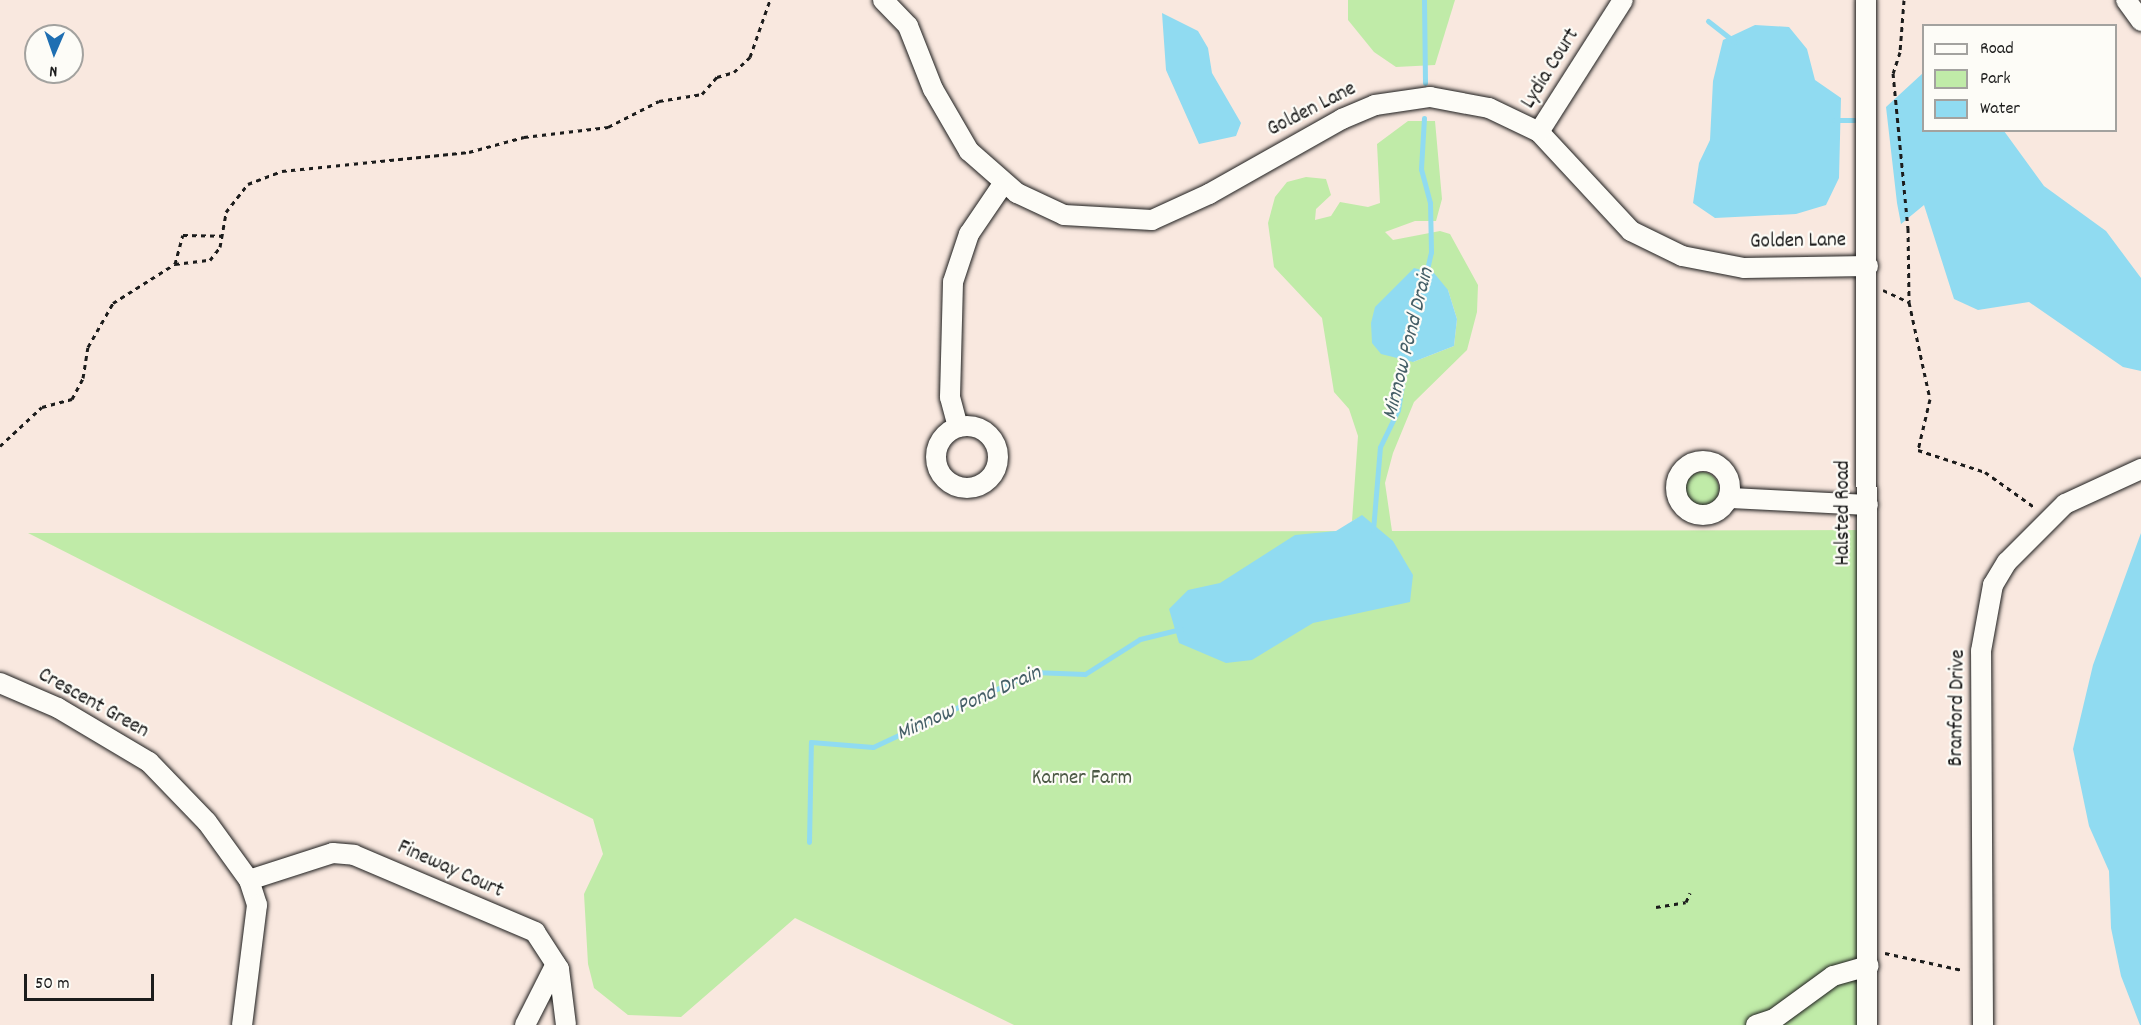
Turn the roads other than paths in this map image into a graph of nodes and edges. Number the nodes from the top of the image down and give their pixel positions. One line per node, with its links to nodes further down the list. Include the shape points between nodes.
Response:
1 (883, 0): 7 (street, Golden Lane, via 916,39 951,124)
2 (1623, 0): 6 (street, Lydia Court)
3 (1866, 0): 8 (street, Halsted Road)
4 (2126, 0): 5 (street)
5 (2141, 21)
6 (1539, 132): 7 (street, Golden Lane, via 1469,103 1402,99 1342,119 1170,213 1128,222 1064,215); 8 (street, Golden Lane, via 1631,231 1682,256 1744,268)
7 (1003, 184): 9 (street, via 969,234 953,282 950,397)
8 (1868, 266): 12 (street, Halsted Road)
9 (958, 427)
10 (2141, 469): 22 (street, Branford Drive, via 2065,504 2007,562 1993,585 1981,651)
11 (1731, 498): 12 (street)
12 (1868, 505): 15 (street, Halsted Road)
13 (0, 683): 14 (street, Crescent Green, via 58,708 149,762 207,822)
14 (249, 880): 16 (street, Fineway Court, via 333,853 354,855 535,932); 17 (street, Crescent Green, via 257,905 256,926)
15 (1869, 959): 20 (street, via 1833,976 1774,1019); 21 (street, Halsted Road)
16 (556, 964): 18 (street); 19 (street, Fineway Court)
17 (242, 1025)
18 (525, 1025)
19 (566, 1025)
20 (1756, 1025)
21 (1867, 1025)
22 (1983, 1025)

